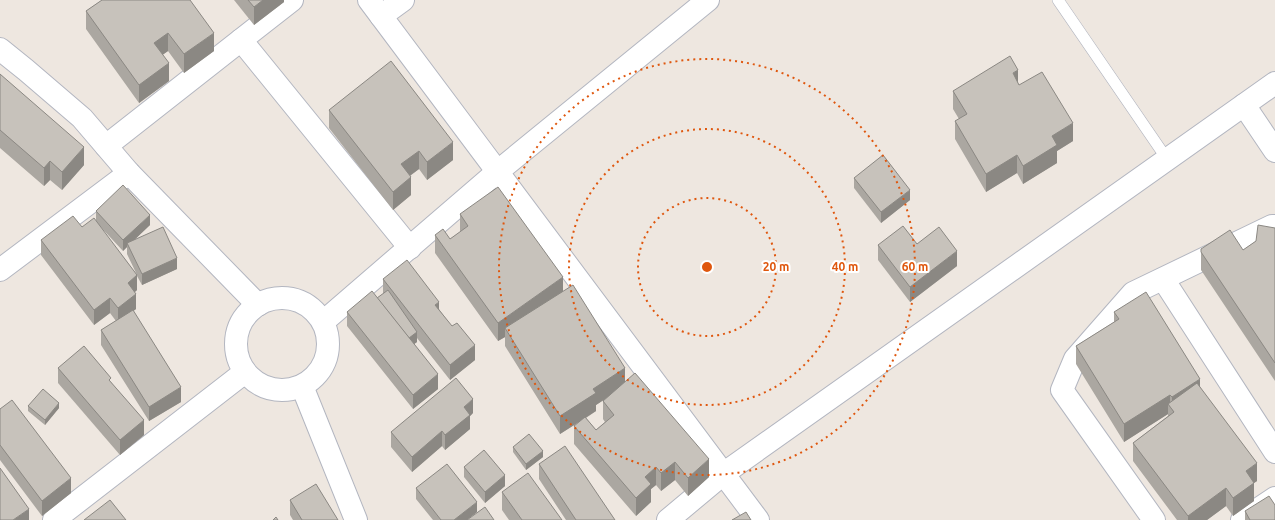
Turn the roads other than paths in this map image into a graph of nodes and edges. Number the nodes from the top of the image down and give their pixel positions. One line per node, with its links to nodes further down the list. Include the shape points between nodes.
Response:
1 (292, 0): 6 (street)
2 (403, 0): 5 (street)
3 (708, 0): 13 (street)
4 (1058, 0): 12 (lane)
5 (375, 8): 13 (street)
6 (241, 40): 10 (street); 16 (street)
7 (0, 49): 10 (street, via 82,118)
8 (1275, 83): 9 (street)
9 (1244, 105): 11 (street); 12 (street)
10 (106, 146): 14 (street)
11 (1275, 151)
12 (1167, 159): 24 (street)
13 (497, 172): 16 (street); 24 (street)
14 (129, 173): 17 (street); 19 (street)
15 (1275, 226): 18 (street)
16 (410, 248): 20 (street)
17 (0, 270)
18 (1163, 279): 23 (street); 30 (street, via 1133,293 1075,359 1062,390)
19 (258, 305): 20 (street, via 277,298 291,299 303,303); 21 (street, via 243,319 238,331 238,359)
20 (323, 322): 22 (street, via 327,335 326,360 312,380)
21 (245, 372): 22 (street, via 254,382 278,391); 26 (street)
22 (302, 386): 27 (street)
23 (1275, 452)
24 (723, 474): 28 (street); 29 (street)
25 (1275, 498): 31 (street)
26 (54, 520)
27 (356, 520)
28 (668, 520)
29 (758, 520)
30 (1154, 520)
31 (1242, 520)

